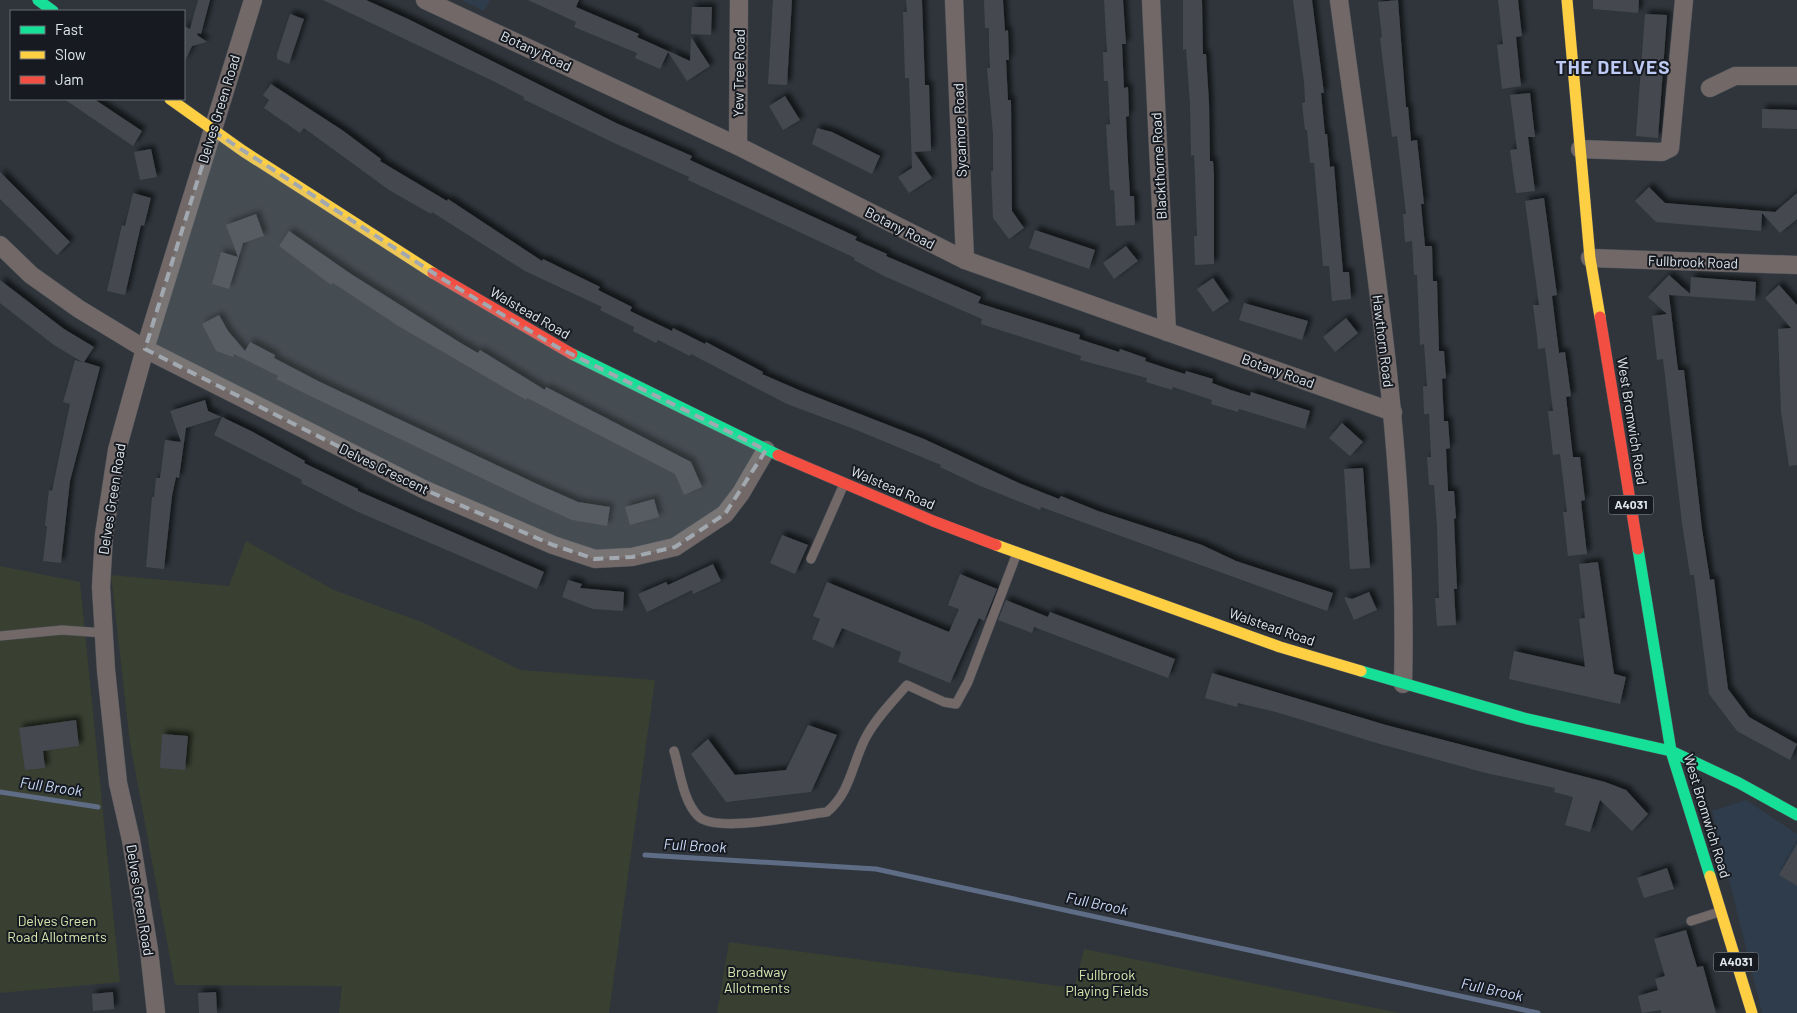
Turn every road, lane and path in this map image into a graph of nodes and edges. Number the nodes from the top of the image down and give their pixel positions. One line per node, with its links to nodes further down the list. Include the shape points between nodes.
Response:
1 (38, 0): 10 (street)
2 (253, 0): 14 (street, Delves Green Road)
3 (425, 0): 15 (street, Botany Road)
4 (740, 0): 15 (street, Yew Tree Road)
5 (954, 0): 19 (street, Sycamore Road)
6 (1151, 0): 21 (street, Blackthorne Road)
7 (1339, 0): 23 (street, Hawthorn Road)
8 (1567, 0): 16 (street, West Bromwich Road / A4031)
9 (1684, 0): 16 (street, via 1670,148 1662,152)
10 (53, 10)
11 (1797, 76): 12 (street, via 1735,76)
12 (1710, 88)
13 (171, 100): 14 (street, Walstead Road)
14 (213, 131): 22 (street, Delves Green Road); 24 (street, Walstead Road, via 446,281 557,347)
15 (738, 146): 19 (street, Botany Road)
16 (1580, 149): 18 (street, West Bromwich Road / A4031)
17 (0, 245): 22 (street, Delves Crescent, via 31,274 79,309)
18 (1590, 258): 20 (street, Fullbrook Road); 32 (street, West Bromwich Road / A4031)
19 (965, 260): 21 (street, Botany Road)
20 (1797, 265)
21 (1167, 332): 23 (street, Botany Road)
22 (145, 349): 24 (street, Delves Crescent, via 423,489 553,546 595,559 632,557 675,547 725,514); 28 (street, Delves Green Road, via 118,450 104,536 101,587)
23 (1393, 412): 30 (street, Hawthorn Road, via 1405,609)
24 (766, 450): 25 (street, Walstead Road)
25 (844, 484): 26 (street, Walstead Road); 27 (lane)
26 (1017, 553): 30 (street, Walstead Road, via 1280,647); 31 (lane, via 968,682 956,704 907,685 866,737 846,789 827,812 728,825 712,824 699,817 690,805)
27 (811, 559)
28 (104, 633): 29 (lane, via 62,630); 36 (street, Delves Green Road, via 118,783 131,840)
29 (0, 636)
30 (1403, 684): 32 (street, Walstead Road, via 1524,718)
31 (674, 751)
32 (1672, 751): 33 (street, Walstead Road, via 1739,782); 34 (street, West Bromwich Road / A4031)
33 (1797, 815)
34 (1722, 912): 35 (lane); 37 (street, West Bromwich Road / A4031)
35 (1691, 921)
36 (156, 1013)
37 (1752, 1013)

